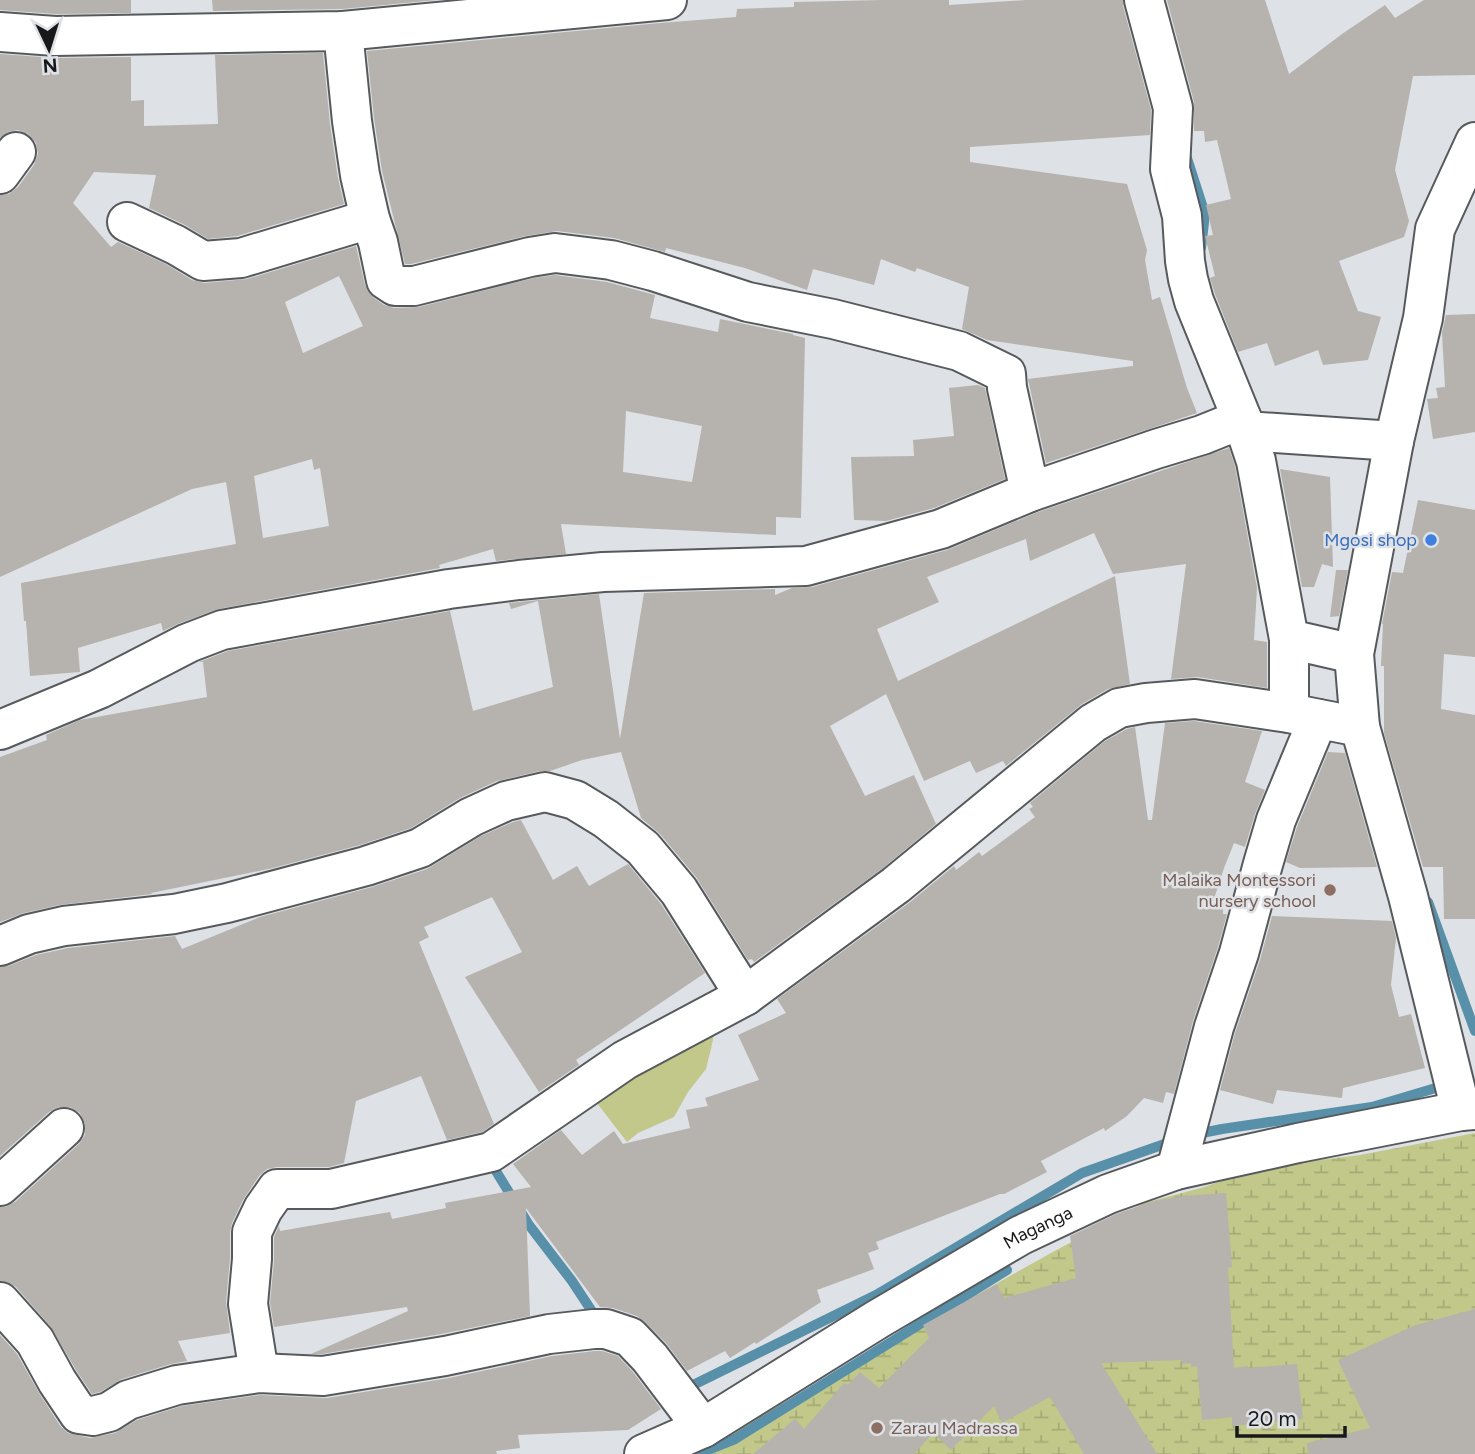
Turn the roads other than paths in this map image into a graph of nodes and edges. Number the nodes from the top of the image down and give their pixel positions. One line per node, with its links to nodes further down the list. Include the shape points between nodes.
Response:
1 (667, 0): 3 (street)
2 (1144, 0): 8 (street, via 1173,108 1170,169 1182,216 1188,279)
3 (344, 31): 4 (street, via 55,36); 6 (street, via 352,121)
4 (0, 32)
5 (1475, 142): 9 (street, via 1436,229 1423,318)
6 (370, 219): 7 (street, via 241,258 202,261); 10 (street, via 386,280 395,286 414,286 555,253 611,260 748,302 959,351 1006,374)
7 (127, 222)
8 (1244, 425): 9 (street); 10 (street); 11 (street, via 1256,461)
9 (1394, 441): 12 (street)
10 (1030, 492): 15 (street, via 941,529 806,566 603,572 519,580 222,630)
11 (1289, 639): 12 (street); 13 (street)
12 (1353, 654): 14 (street)
13 (1303, 716): 14 (street); 17 (street, via 1195,699 1119,708 1093,723 896,885); 20 (street)
14 (1360, 727): 18 (street)
15 (0, 730)
16 (0, 946): 17 (street, via 29,933 201,909 353,870 420,848 506,801 545,792 575,800 643,848 680,891)
17 (745, 996): 23 (street, via 625,1060 491,1152 331,1189 277,1189 252,1232 248,1304)
18 (1468, 1111): 20 (street, Maganga)
19 (64, 1128): 21 (street)
20 (1177, 1170): 24 (street, Maganga, via 1108,1194 1021,1235)
21 (0, 1186)
22 (0, 1302): 23 (street, via 36,1341 79,1414 109,1412 128,1399 177,1385)
23 (259, 1373): 24 (street, via 323,1376 549,1334 606,1329 630,1337)
24 (703, 1428): 25 (street, Maganga)
25 (644, 1454)

